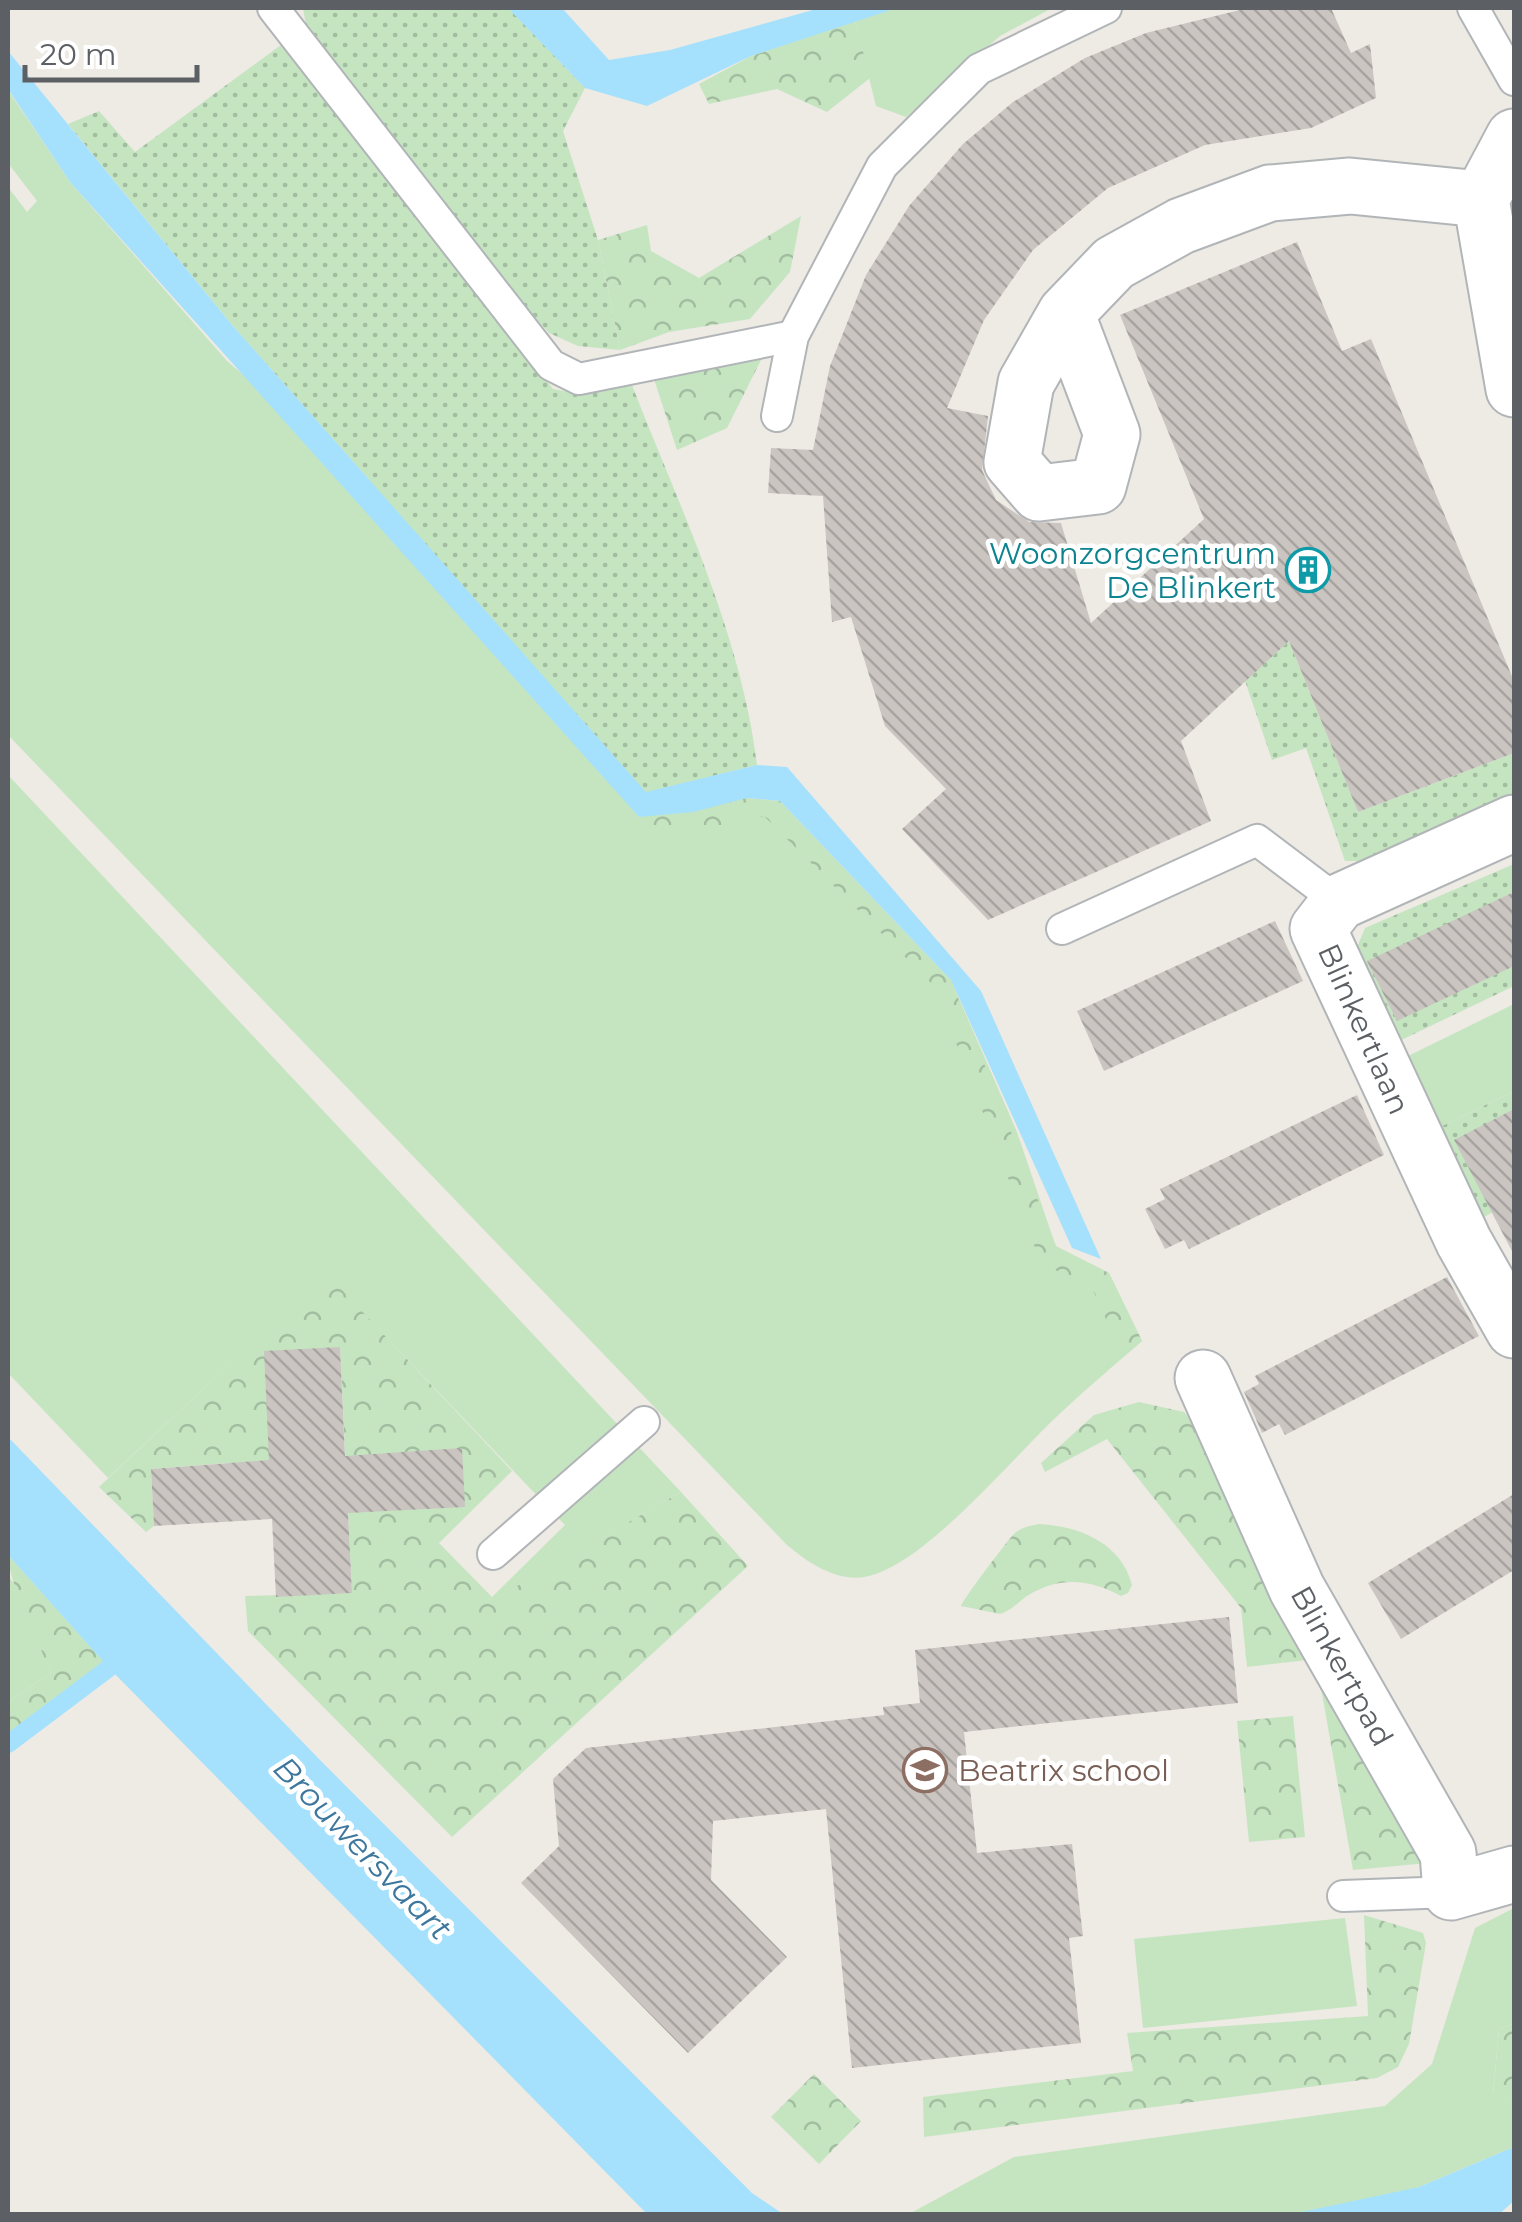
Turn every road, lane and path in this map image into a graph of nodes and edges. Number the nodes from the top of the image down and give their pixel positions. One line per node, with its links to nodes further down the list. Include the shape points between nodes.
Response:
1 (1106, 8): 8 (lane, via 979,69 882,166)
2 (1473, 8): 4 (lane)
3 (276, 10): 8 (lane, via 551,366 579,379)
4 (1514, 80)
5 (1514, 137): 6 (street)
6 (1481, 200): 7 (street, via 1350,186 1270,194 1182,226 1114,263); 9 (street)
7 (1066, 313)
8 (794, 336): 10 (lane)
9 (1514, 388)
10 (777, 416)
11 (1514, 823): 12 (street, Blinkertlaan)
12 (1340, 902): 13 (lane, via 1257,840); 14 (street, Blinkertlaan, via 1318,929 1464,1242)
13 (1062, 929)
14 (1514, 1330)
15 (1203, 1378): 19 (street, Blinkertpad, via 1297,1589 1448,1853)
16 (644, 1422): 17 (lane)
17 (493, 1554)
18 (1514, 1874): 19 (street)
19 (1451, 1892): 20 (lane)
20 (1342, 1896)

